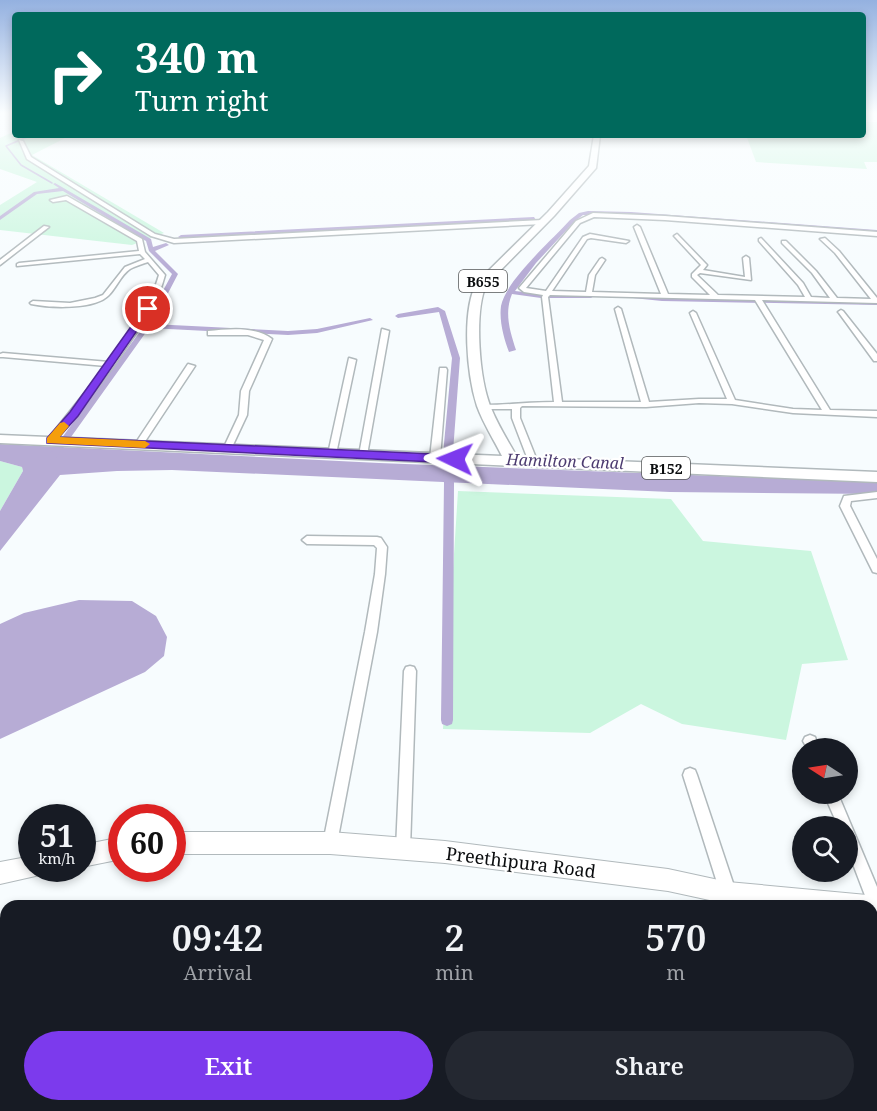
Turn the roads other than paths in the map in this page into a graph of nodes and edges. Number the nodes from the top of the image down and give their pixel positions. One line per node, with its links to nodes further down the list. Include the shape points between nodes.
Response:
1 (40, 165): 4 (street, via 153,235 174,241)
2 (593, 165): 4 (main road, B655)
3 (53, 200): 13 (street, via 67,198 140,240)
4 (539, 226): 45 (main road, B655, via 474,295 472,313)
5 (46, 227): 14 (street)
6 (637, 227): 23 (street)
7 (877, 234): 22 (street, via 593,215 578,222 522,288)
8 (677, 236): 20 (street, via 704,265)
9 (823, 239): 28 (street)
10 (761, 240): 25 (street, via 801,284)
11 (626, 241): 22 (street, via 585,238)
12 (784, 243): 26 (street, via 814,272)
13 (142, 252): 16 (street); 19 (street)
14 (4, 257): 18 (street)
15 (746, 258): 20 (street, via 749,279)
16 (149, 260): 29 (street, via 127,268 100,298 71,304); 38 (street, via 162,275 162,282)
17 (602, 260): 21 (street, via 592,275)
18 (0, 263)
19 (18, 264)
20 (700, 271): 24 (street, via 695,277)
21 (588, 293): 22 (street); 23 (street)
22 (546, 295): 42 (street)
23 (665, 295): 24 (street)
24 (716, 297): 27 (street)
25 (809, 299): 26 (street); 27 (street)
26 (834, 299): 28 (street)
27 (758, 300): 46 (street)
28 (876, 301)
29 (33, 303)
30 (618, 309): 43 (street)
31 (841, 312): 36 (street)
32 (693, 313): 41 (street)
33 (385, 331): 53 (street)
34 (211, 333): 51 (street, via 254,334 268,339 245,391 243,415)
35 (3, 355): 38 (street)
36 (877, 359)
37 (352, 360): 52 (street)
38 (110, 364): 49 (street)
39 (191, 366): 50 (street)
40 (443, 370): 54 (street)
41 (732, 402): 43 (street); 46 (street)
42 (558, 404): 43 (street); 44 (street)
43 (646, 405)
44 (516, 406): 45 (street); 56 (street, via 516,418)
45 (484, 407): 55 (main road, B655)
46 (828, 413): 47 (street)
47 (877, 414)
48 (0, 439): 49 (main road, B152)
49 (52, 441): 50 (main road, B152)
50 (139, 444): 51 (main road, B152)
51 (228, 447): 52 (main road, B152)
52 (332, 454): 53 (main road, B152)
53 (363, 455): 54 (main road, B152)
54 (436, 458): 55 (main road, B152)
55 (512, 461): 56 (main road, B152)
56 (533, 463): 57 (main road, B152)
57 (877, 477)
58 (877, 495): 60 (street, via 847,498 845,506)
59 (307, 540): 64 (street, via 377,541 382,547 371,632)
60 (877, 569)
61 (410, 671): 65 (street)
62 (690, 775): 69 (street)
63 (186, 843): 64 (street, Preethipura Road)
64 (330, 843): 65 (street, Preethipura Road)
65 (403, 849): 69 (street, Preethipura Road, via 669,880)
66 (858, 859): 71 (street)
67 (18, 870): 68 (street)
68 (0, 873)
69 (728, 893): 70 (street, Preethipura Road)
70 (803, 900)
71 (874, 900)

